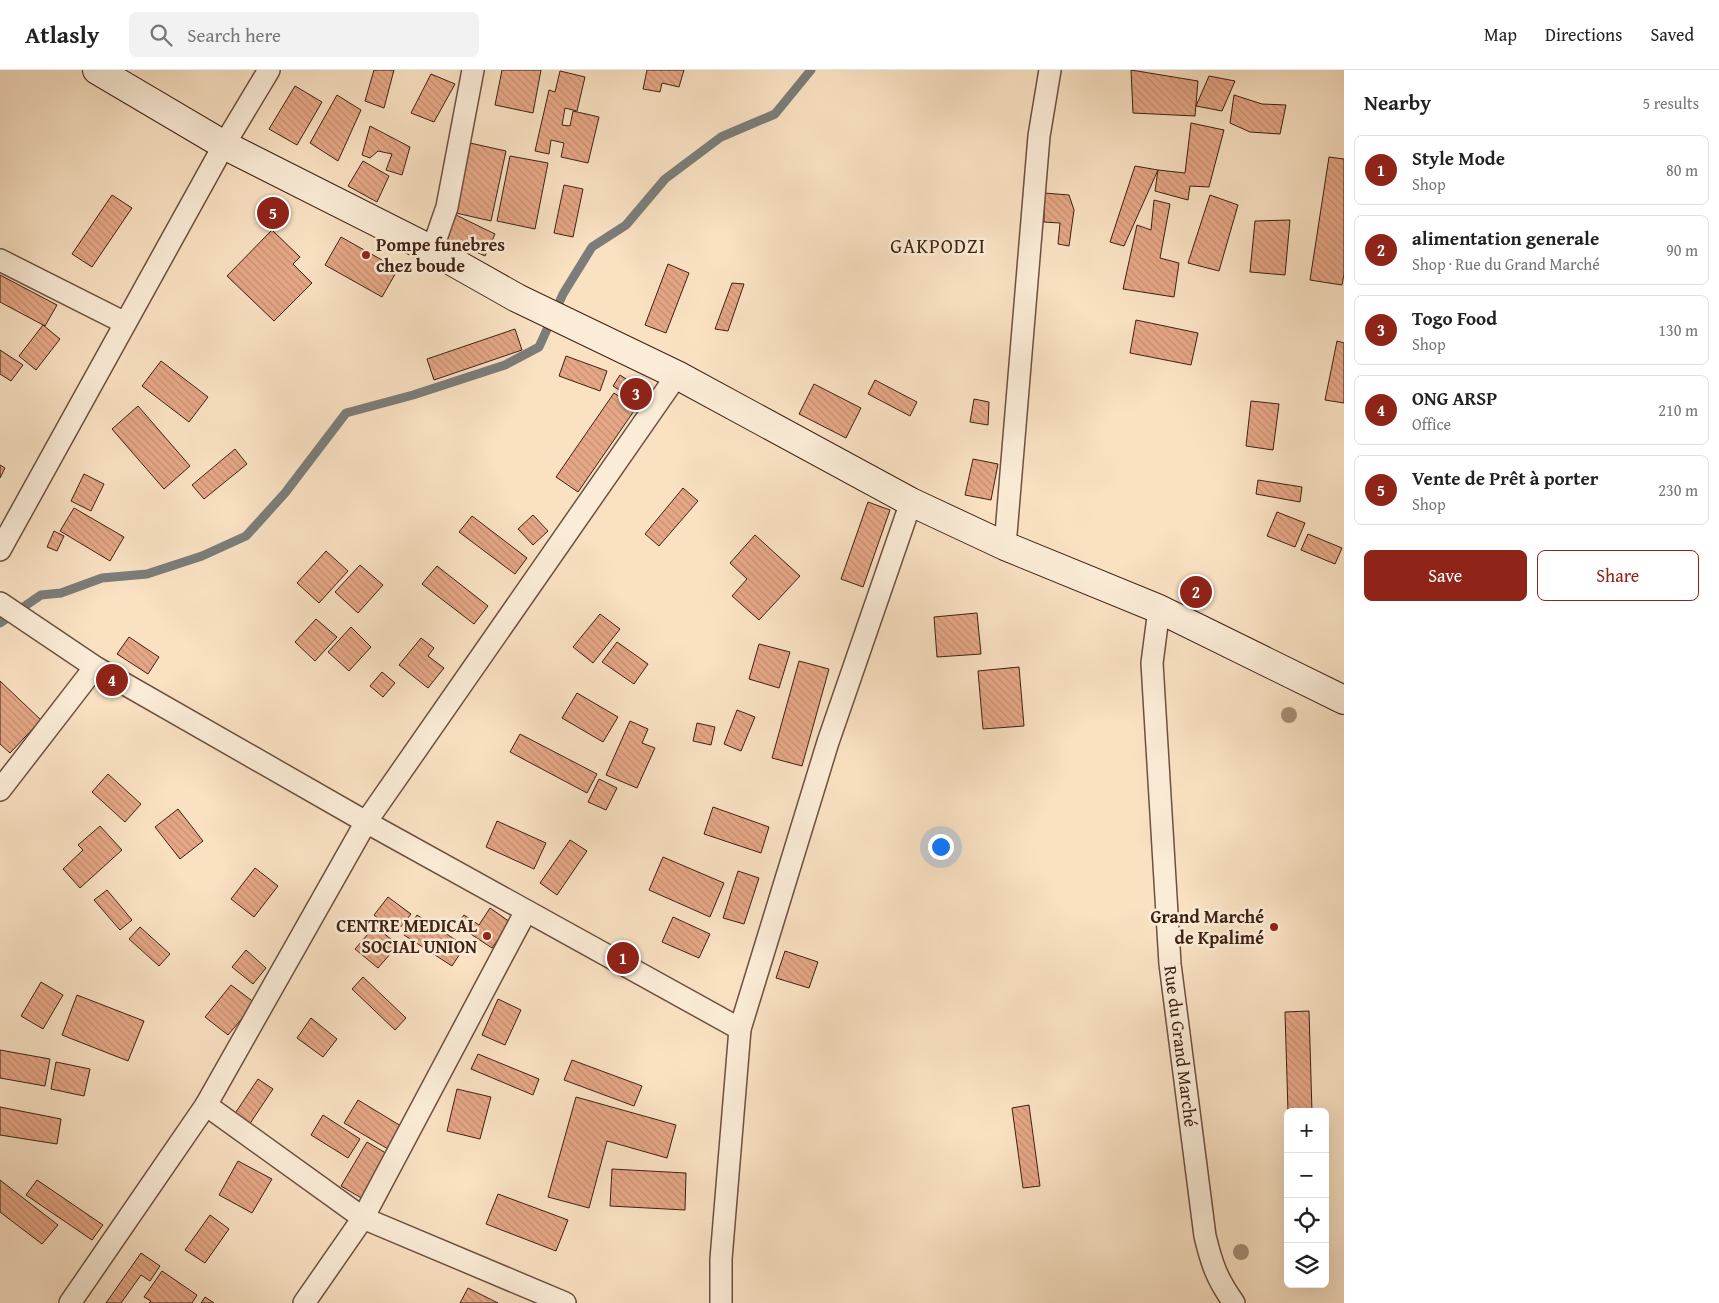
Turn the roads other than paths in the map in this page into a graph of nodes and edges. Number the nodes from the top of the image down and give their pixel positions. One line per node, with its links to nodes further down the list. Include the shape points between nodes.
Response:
1 (97, 70): 5 (street)
2 (269, 70): 5 (street)
3 (473, 70): 6 (street, via 447,207)
4 (1050, 70): 11 (street, via 1039,136)
5 (224, 145): 6 (street); 8 (street)
6 (432, 250): 9 (street, via 518,298)
7 (0, 260): 8 (street)
8 (125, 322): 12 (street)
9 (677, 375): 10 (street); 18 (street)
10 (911, 502): 11 (street); 20 (street, via 828,742)
11 (1005, 546): 14 (street)
12 (0, 550)
13 (0, 603): 15 (street)
14 (1159, 609): 16 (street); 27 (street, Rue du Grand Marché, via 1152,662 1170,964 1205,1236 1213,1267)
15 (95, 667): 17 (street); 18 (street)
16 (1344, 700)
17 (0, 790)
18 (366, 822): 19 (street); 21 (street)
19 (526, 911): 20 (street); 22 (street)
20 (740, 1029): 26 (street, via 721,1259)
21 (206, 1106): 22 (street); 23 (street)
22 (363, 1218): 24 (street); 25 (street)
23 (70, 1303)
24 (304, 1303)
25 (565, 1303)
26 (722, 1303)
27 (1234, 1303)

